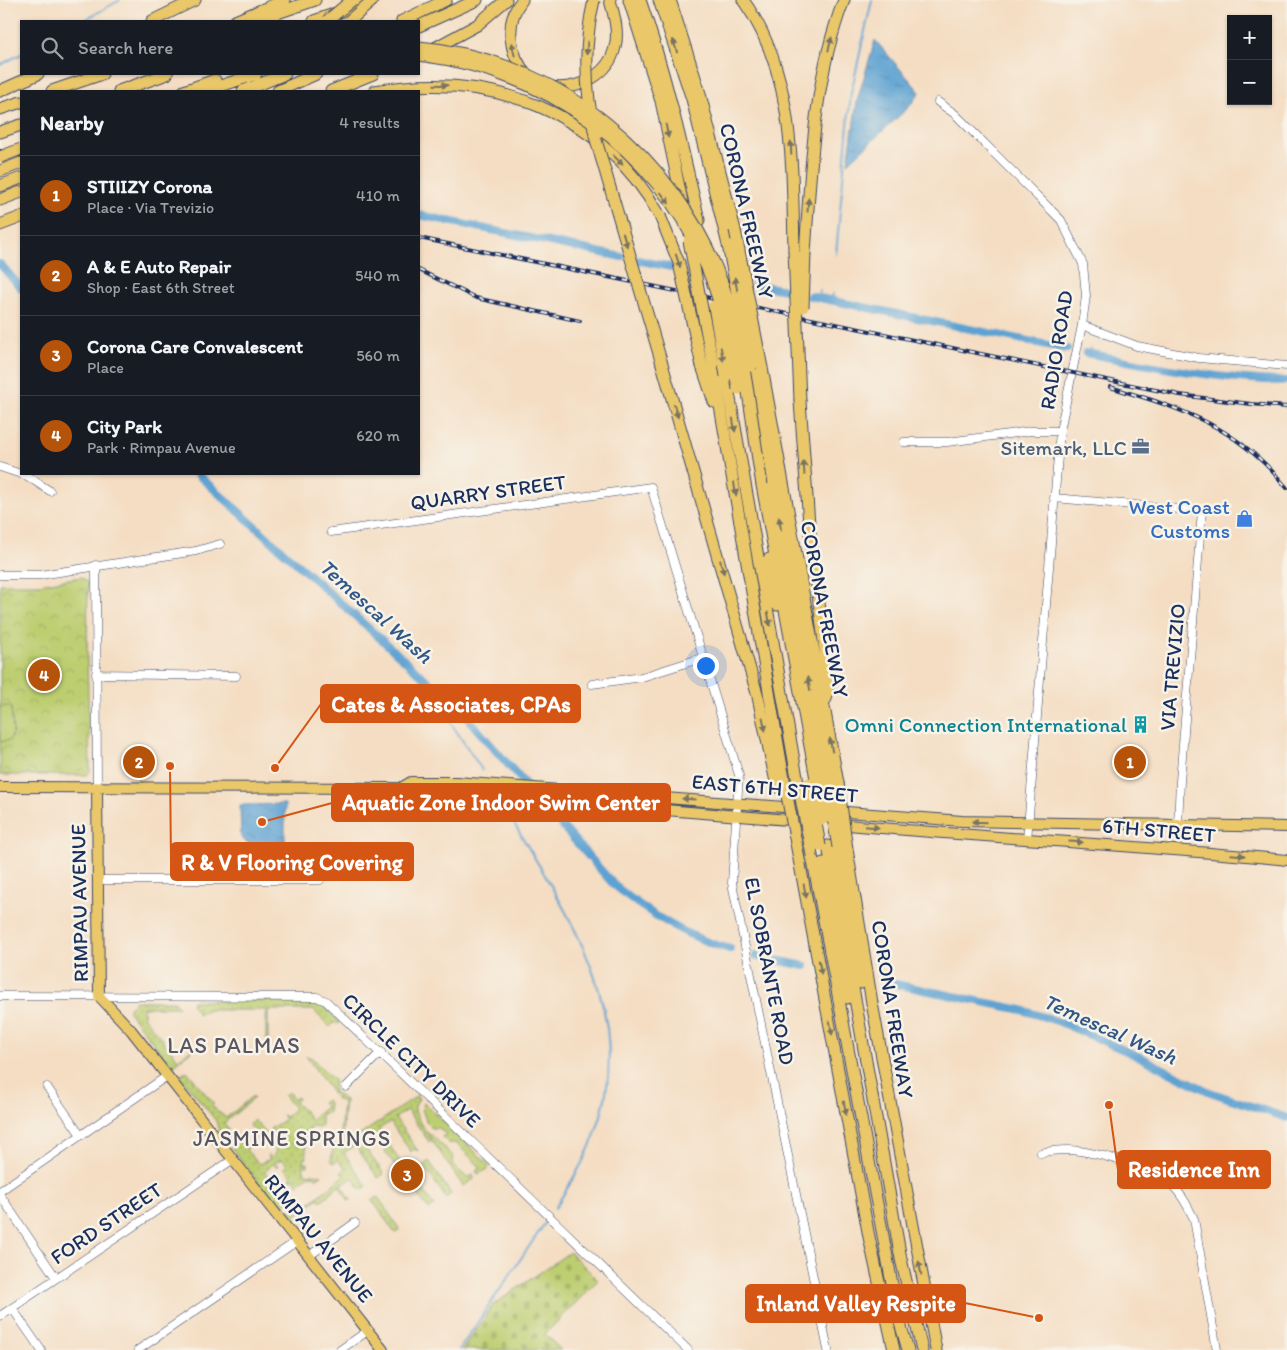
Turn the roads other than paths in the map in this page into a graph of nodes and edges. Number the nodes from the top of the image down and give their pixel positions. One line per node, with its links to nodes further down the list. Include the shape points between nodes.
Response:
1 (195, 0): 18 (highway)
2 (285, 0): 19 (highway)
3 (315, 0): 20 (highway)
4 (352, 0): 22 (highway, bridge)
5 (374, 0): 21 (highway); 23 (highway, bridge)
6 (446, 0): 24 (highway)
7 (477, 0): 25 (highway)
8 (506, 0): 27 (highway, bridge, via 477,25)
9 (522, 0): 11 (highway, one-way to 9, via 616,41 609,62 592,78 561,88 544,86 530,78 514,55 511,28)
10 (594, 0): 91 (highway, one-way to 91, bridge, via 587,47 589,109 596,140 756,687)
11 (610, 0)
12 (629, 0): 69 (highway, one-way to 69, bridge, via 661,101 686,222)
13 (640, 0): 90 (highway, one-way to 90, bridge, via 677,128 699,220 726,376)
14 (659, 0): 71 (highway, one-way to 14, bridge, via 692,99)
15 (670, 0): 71 (highway, CORONA FREEWAY, bridge, via 699,90 735,230)
16 (743, 0): 67 (highway, one-way to 16, via 791,140 782,90 766,42)
17 (844, 0): 67 (highway, one-way to 17, via 822,85)
18 (154, 20)
19 (237, 20)
20 (257, 20)
21 (317, 20)
22 (328, 20)
23 (350, 20)
24 (404, 20)
25 (420, 26)
26 (420, 47): 77 (highway, bridge, via 496,63 562,91 608,124 665,181 688,211 724,287 738,341)
27 (420, 55)
28 (420, 56): 77 (highway, one-way to 77, bridge, via 452,60 494,71 549,94 602,131 652,179 690,233 714,287 730,344)
29 (36, 75): 49 (highway)
30 (99, 75): 39 (highway)
31 (165, 75): 40 (highway)
32 (230, 75): 41 (highway)
33 (237, 75): 42 (highway)
34 (253, 75): 43 (highway)
35 (264, 75): 44 (highway)
36 (283, 75): 45 (highway)
37 (314, 75): 46 (highway)
38 (371, 75): 47 (highway)
39 (55, 90)
40 (121, 90)
41 (187, 90)
42 (197, 90)
43 (209, 90)
44 (225, 90)
45 (245, 90)
46 (280, 90)
47 (334, 90)
48 (383, 90): 69 (highway, one-way to 69, bridge, via 422,84 446,85 472,87 526,100 581,129 607,149 645,190 660,216 683,277)
49 (0, 91)
50 (938, 102): 68 (street, RADIO ROAD, via 969,128 1066,226 1083,264 1086,296)
51 (17, 104): 52 (highway)
52 (0, 110)
53 (20, 125): 54 (highway)
54 (0, 132)
55 (20, 150): 57 (highway, bridge)
56 (20, 156): 58 (highway)
57 (0, 158)
58 (0, 163)
59 (20, 163): 60 (highway)
60 (0, 171)
61 (20, 178): 62 (highway)
62 (0, 186)
63 (20, 192): 64 (highway)
64 (0, 200)
65 (20, 217): 66 (highway)
66 (0, 225)
67 (799, 251): 89 (highway, one-way to 67, bridge, via 829,681 809,524 800,401)
68 (1082, 325): 70 (street, via 1137,346 1199,358); 72 (street, RADIO ROAD)
69 (708, 366): 91 (highway, one-way to 91, via 727,442)
70 (1287, 366)
71 (756, 367): 89 (highway, CORONA FREEWAY); 90 (highway, one-way to 71)
72 (1060, 431): 73 (street, via 1031,430 947,442); 80 (street, RADIO ROAD)
73 (904, 442)
74 (0, 468): 75 (street)
75 (20, 474)
76 (23, 475): 79 (street)
77 (759, 486): 90 (highway)
78 (651, 487): 81 (street, QUARRY STREET); 85 (street, EL SOBRANTE ROAD)
79 (50, 491)
80 (1054, 498): 97 (street, RADIO ROAD); 98 (street, VIA TREVIZIO, via 1202,511)
81 (331, 532)
82 (220, 544): 83 (street, via 196,551)
83 (96, 565): 84 (street, via 40,575); 86 (street, RIMPAU AVENUE)
84 (0, 575)
85 (704, 657): 88 (street, via 642,677); 95 (street, EL SOBRANTE ROAD, via 739,775)
86 (96, 674): 87 (street); 94 (street, RIMPAU AVENUE)
87 (236, 676)
88 (592, 684)
89 (825, 708): 90 (highway, CORONA FREEWAY, one-way to 89)
90 (818, 784): 103 (highway, CORONA FREEWAY, bridge); 103 (highway, bridge); 103 (highway, bridge)
91 (781, 786): 133 (highway, one-way to 133, bridge, via 780,803 791,820 796,843 869,1237)
92 (0, 787): 94 (main road, EAST 6TH STREET)
93 (402, 788): 94 (main road, EAST 6TH STREET); 95 (main road, EAST 6TH STREET, one-way to 93, via 501,785 411,782); 96 (main road, EAST 6TH STREET, via 415,795 510,797)
94 (97, 789): 105 (main road, RIMPAU AVENUE)
95 (738, 802): 96 (street, EL SOBRANTE ROAD); 97 (main road, EAST 6TH STREET, one-way to 95, via 960,821)
96 (736, 815): 102 (main road, EAST 6TH STREET, one-way to 102); 132 (street, EL SOBRANTE ROAD, via 732,870 735,904)
97 (1028, 823): 98 (main road, 6TH STREET); 102 (street, RADIO ROAD)
98 (1178, 825): 99 (main road, 6TH STREET)
99 (1251, 826): 100 (main road, 6TH STREET); 101 (main road)
100 (1287, 827)
101 (1287, 834)
102 (1027, 840): 104 (main road, 6TH STREET, one-way to 104, via 1128,845)
103 (829, 846): 107 (highway, CORONA FREEWAY); 107 (highway); 107 (highway)
104 (1287, 860)
105 (96, 880): 106 (street); 109 (main road, RIMPAU AVENUE)
106 (320, 880)
107 (846, 945): 110 (highway, CORONA FREEWAY); 110 (highway); 110 (highway)
108 (0, 996): 109 (street, CIRCLE CITY DRIVE)
109 (99, 996): 111 (street, CIRCLE CITY DRIVE, via 318,997); 112 (main road, RIMPAU AVENUE)
110 (856, 1000): 134 (highway, via 898,1316); 135 (highway); 136 (highway, CORONA FREEWAY, one-way to 110)
111 (381, 1052): 114 (street); 131 (street, CIRCLE CITY DRIVE)
112 (167, 1076): 115 (street); 117 (main road, RIMPAU AVENUE)
113 (47, 1087): 115 (street)
114 (346, 1087)
115 (81, 1135): 118 (street)
116 (1040, 1153): 137 (street, via 1081,1151 1135,1166 1160,1176 1172,1185 1185,1200 1194,1219)
117 (232, 1160): 121 (main road, RIMPAU AVENUE); 123 (street, FORD STREET)
118 (0, 1190)
119 (0, 1195): 123 (street)
120 (355, 1223): 122 (street)
121 (297, 1241): 122 (main road, RIMPAU AVENUE); 128 (street)
122 (309, 1256): 126 (main road, RIMPAU AVENUE)
123 (56, 1278): 124 (street, FORD STREET)
124 (12, 1308): 125 (street, FORD STREET); 127 (street)
125 (0, 1316)
126 (369, 1330): 129 (street); 130 (main road, RIMPAU AVENUE)
127 (41, 1350)
128 (138, 1350)
129 (340, 1350)
130 (383, 1350)
131 (688, 1350)
132 (828, 1350)
133 (894, 1350)
134 (908, 1350)
135 (922, 1350)
136 (936, 1350)
137 (1217, 1350)

